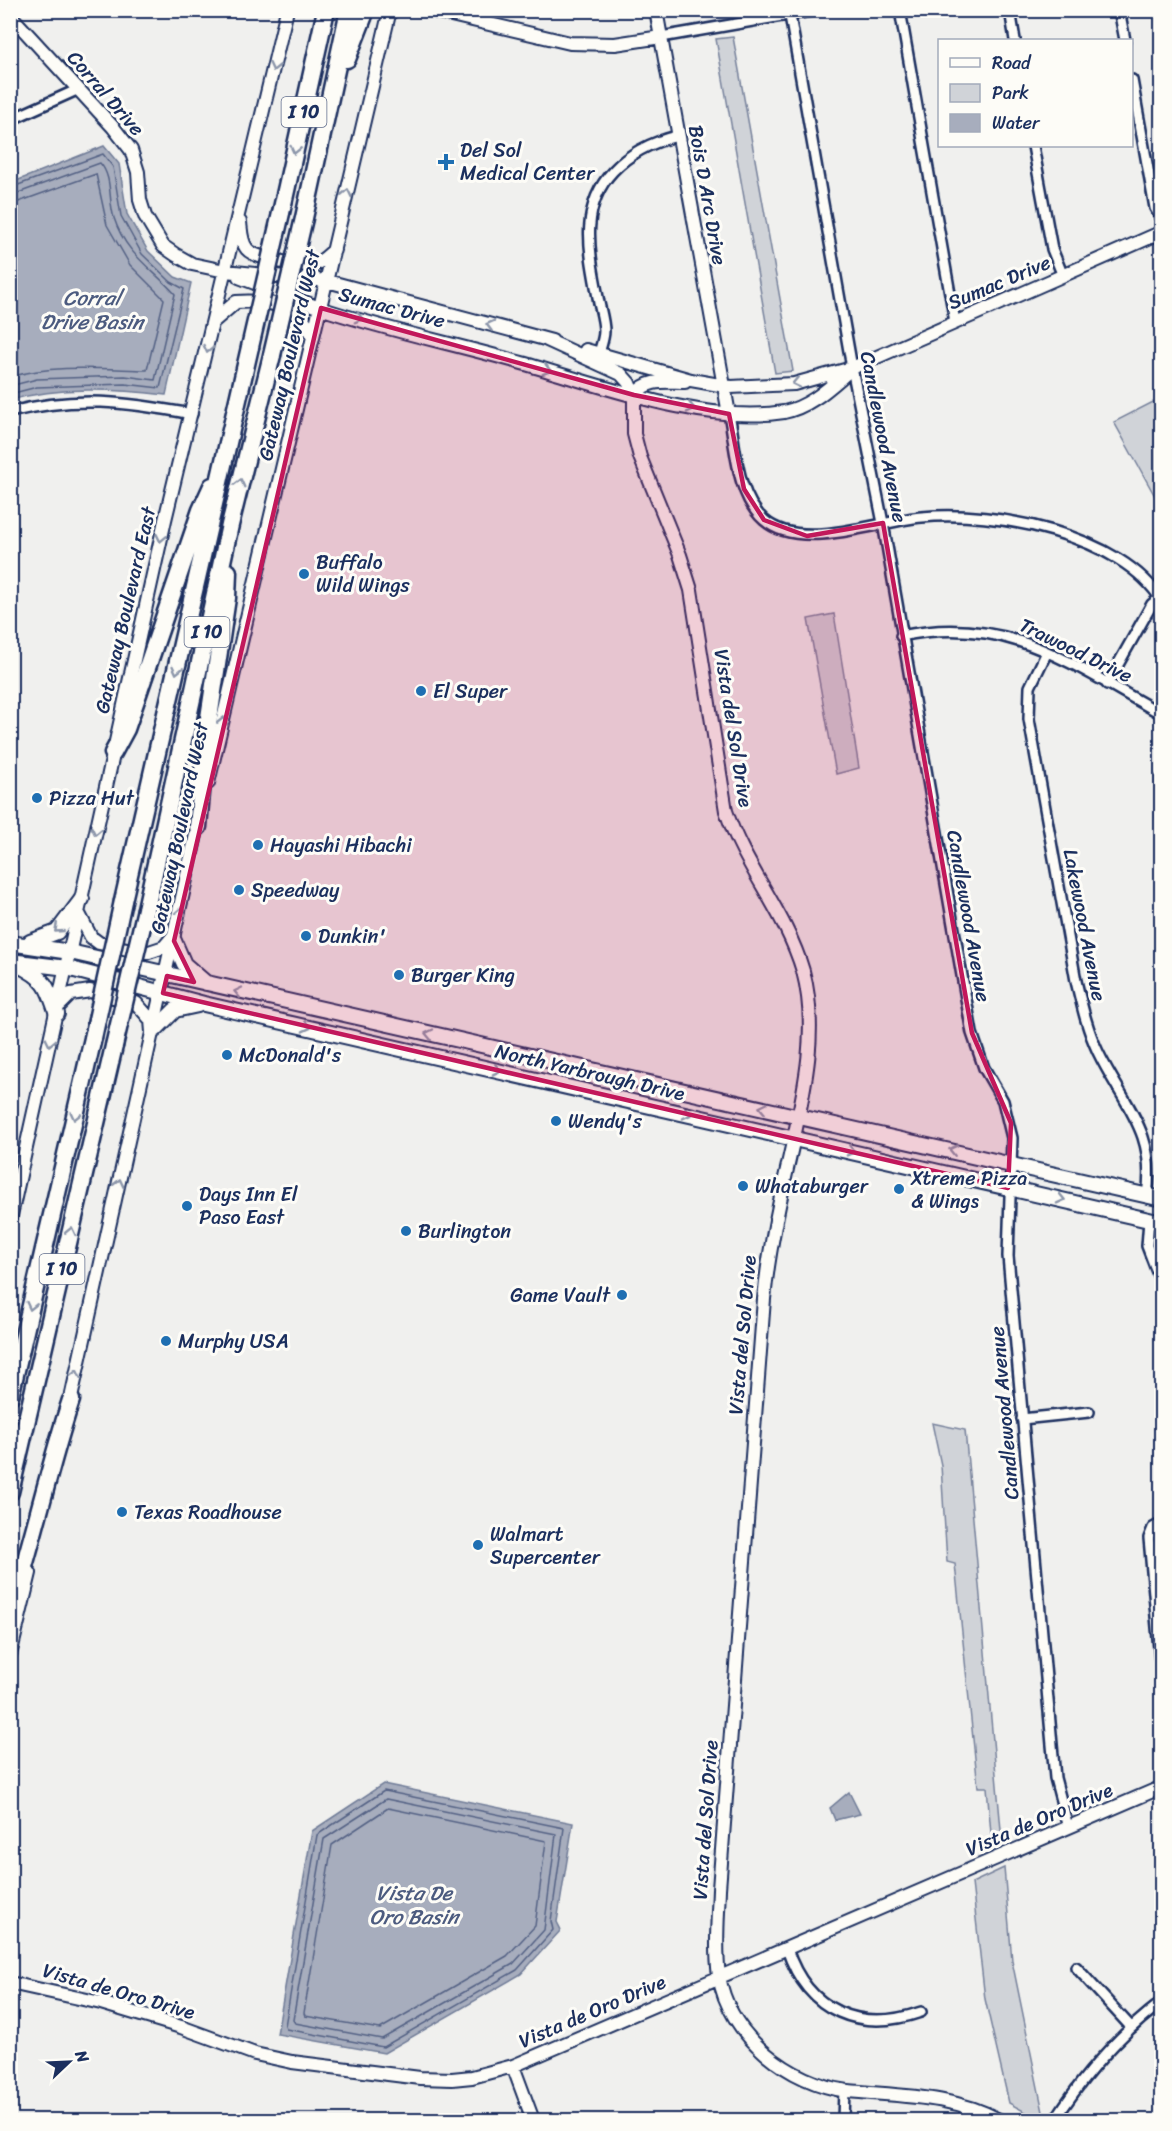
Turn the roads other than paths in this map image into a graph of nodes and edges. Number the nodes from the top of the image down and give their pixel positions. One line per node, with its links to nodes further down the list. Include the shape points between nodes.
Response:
1 (287, 10): 23 (main road, Gateway Boulevard East, one-way to 23)
2 (326, 10): 43 (highway, I 10, one-way to 43, bridge)
3 (349, 10): 19 (highway, I 10)
4 (366, 10): 19 (highway)
5 (390, 10): 26 (main road, Gateway Boulevard West, one-way to 5)
6 (430, 10): 14 (main road, via 589,45)
7 (656, 10): 14 (main road, Bois D Arc Drive)
8 (817, 10): 12 (street)
9 (900, 10): 32 (street)
10 (1010, 10): 15 (street)
11 (1119, 10): 16 (street)
12 (789, 13): 14 (street); 36 (street, Candlewood Avenue)
13 (10, 15): 17 (main road, Corral Drive)
14 (661, 37): 21 (main road, Bois D Arc Drive)
15 (1015, 39)
16 (1125, 39)
17 (79, 89): 20 (street); 27 (main road, Corral Drive, via 131,150 145,216 163,246 192,264)
18 (1133, 91): 24 (street, via 1155,208)
19 (328, 104): 45 (highway, I 10, one-way to 19, bridge)
20 (10, 120)
21 (678, 136): 35 (street, via 648,145 622,162 609,175 594,202 588,224 604,331); 38 (main road, Bois D Arc Drive)
22 (1033, 147): 28 (street, via 1052,249)
23 (239, 215): 26 (main road, via 242,239 248,251 258,256 303,265 324,260); 27 (main road, Gateway Boulevard East)
24 (1161, 219)
25 (1161, 232): 28 (main road, Sumac Drive)
26 (334, 250): 29 (main road, Gateway Boulevard West)
27 (225, 271): 29 (main road, Sumac Drive); 30 (main road, Sumac Drive); 31 (main road, Gateway Boulevard East)
28 (1063, 276): 32 (main road, Sumac Drive)
29 (327, 281): 30 (main road, Gateway Boulevard West); 34 (main road, Sumac Drive, one-way to 29)
30 (321, 308): 33 (main road, Gateway Boulevard West); 39 (main road, Sumac Drive, one-way to 39)
31 (214, 321): 33 (main road, via 236,302 290,307 310,325); 41 (main road, Gateway Boulevard East, one-way to 41)
32 (954, 322): 36 (main road, Sumac Drive)
33 (314, 339): 54 (main road, Gateway Boulevard West, one-way to 33)
34 (547, 340): 35 (main road, Sumac Drive); 39 (main road, via 621,374)
35 (599, 354): 37 (main road, Sumac Drive)
36 (852, 368): 38 (main road, Sumac Drive, one-way to 38, via 794,384 746,388); 42 (main road, Sumac Drive, via 801,407 774,413); 44 (street, Candlewood Avenue)
37 (705, 382): 38 (main road, Sumac Drive); 39 (main road, via 649,382)
38 (724, 385): 42 (main road, Bois D Arc Drive)
39 (634, 395): 42 (main road, Sumac Drive, one-way to 42); 70 (main road, Vista del Sol Drive, via 636,447 691,590 726,811 743,854 783,920 803,971 810,1034)
40 (10, 412): 41 (street, via 60,402 111,401)
41 (192, 414): 51 (main road, Gateway Boulevard East, one-way to 51)
42 (729, 414): 44 (street, via 744,489 764,520 792,534 807,536)
43 (228, 450): 51 (highway, via 201,510 126,729); 79 (highway, I 10, one-way to 79, bridge)
44 (883, 523): 46 (street, via 948,516 1005,519 1034,526 1113,557 1147,581); 47 (street, Candlewood Avenue)
45 (230, 525): 54 (highway, via 227,598 207,728); 83 (highway, I 10, one-way to 45, bridge, via 146,909)
46 (1161, 599): 49 (street, via 1146,614)
47 (901, 636): 48 (street, Trawood Drive, via 967,629 1015,638); 72 (street, Candlewood Avenue, via 972,1033 1011,1123)
48 (1047, 652): 49 (street, Trawood Drive); 74 (street, Lakewood Avenue, via 1030,687 1029,719 1076,981 1098,1051 1143,1134 1150,1163)
49 (1107, 684): 50 (street, Trawood Drive)
50 (1161, 714)
51 (113, 753): 55 (main road, Gateway Boulevard East, one-way to 55)
52 (1161, 778): 53 (street)
53 (1161, 817)
54 (198, 827): 57 (main road, Gateway Boulevard West, one-way to 54)
55 (82, 899): 56 (main road, Gateway Boulevard East); 58 (main road, one-way to 58, via 57,932)
56 (79, 914): 57 (main road, via 91,937 99,943 146,953 164,947); 59 (main road, Gateway Boulevard East)
57 (175, 937): 62 (main road, Gateway Boulevard West); 63 (main road, via 184,964)
58 (17, 944): 59 (main road, North Yarbrough Drive)
59 (70, 952): 61 (main road, Gateway Boulevard East); 62 (main road, North Yarbrough Drive)
60 (11, 961): 61 (main road, North Yarbrough Drive); 66 (main road, via 44,981)
61 (67, 968): 64 (main road, North Yarbrough Drive); 66 (main road, Gateway Boulevard East)
62 (167, 976): 63 (main road, North Yarbrough Drive); 64 (main road, Gateway Boulevard West)
63 (210, 986): 68 (main road, North Yarbrough Drive, one-way to 63)
64 (163, 993): 65 (main road, North Yarbrough Drive); 67 (main road, Gateway Boulevard West)
65 (204, 1004): 67 (main road, via 175,1010); 69 (main road, North Yarbrough Drive, one-way to 69)
66 (58, 1010): 67 (main road, via 71,994 90,991 136,1003 151,1020); 76 (main road, Gateway Boulevard East, one-way to 76)
67 (154, 1033): 80 (main road, Gateway Boulevard West, one-way to 67)
68 (454, 1040): 69 (main road); 70 (main road, North Yarbrough Drive, one-way to 68)
69 (450, 1060): 71 (main road, North Yarbrough Drive, one-way to 71)
70 (799, 1115): 71 (main road, Vista del Sol Drive); 72 (main road, North Yarbrough Drive, one-way to 70)
71 (794, 1138): 73 (main road, North Yarbrough Drive, one-way to 73); 92 (main road, Vista del Sol Drive, via 771,1241 764,1299 719,1889)
72 (1010, 1163): 73 (street, Candlewood Avenue); 74 (main road, North Yarbrough Drive)
73 (1008, 1188): 77 (main road, North Yarbrough Drive, one-way to 77); 82 (street, Candlewood Avenue, via 1008,1256)
74 (1147, 1195): 75 (main road, North Yarbrough Drive)
75 (1161, 1199)
76 (10, 1220)
77 (1155, 1222): 78 (street, via 1147,1246)
78 (1161, 1285)
79 (10, 1396)
80 (71, 1400): 85 (highway); 86 (main road, Gateway Boulevard West)
81 (1089, 1412): 82 (street)
82 (1022, 1419): 89 (street, Candlewood Avenue, via 1055,1778)
83 (10, 1492)
84 (1161, 1523): 87 (street, via 1153,1528 1149,1538)
85 (10, 1612)
86 (10, 1655)
87 (1161, 1683)
88 (1161, 1787): 89 (main road, Vista de Oro Drive)
89 (1068, 1827): 90 (main road, Vista de Oro Drive)
90 (787, 1949): 92 (main road, Vista de Oro Drive); 95 (street, via 804,1986 832,2008 854,2018 892,2020)
91 (1076, 1967): 96 (street)
92 (720, 1978): 97 (main road, Vista de Oro Drive); 98 (main road, Vista del Sol Drive, via 733,2011 764,2052 806,2079)
93 (10, 1983): 97 (main road, Vista de Oro Drive, via 101,2003 181,2026 255,2054 292,2062 452,2079)
94 (1161, 2002): 96 (street)
95 (921, 2012)
96 (1131, 2028): 103 (street, via 1083,2081)
97 (513, 2066): 100 (main road)
98 (844, 2090): 99 (main road, Vista del Sol Drive, via 917,2097); 101 (street)
99 (965, 2114): 102 (main road, Vista del Sol Drive)
100 (533, 2121)
101 (843, 2121)
102 (999, 2121)
103 (1054, 2121)

